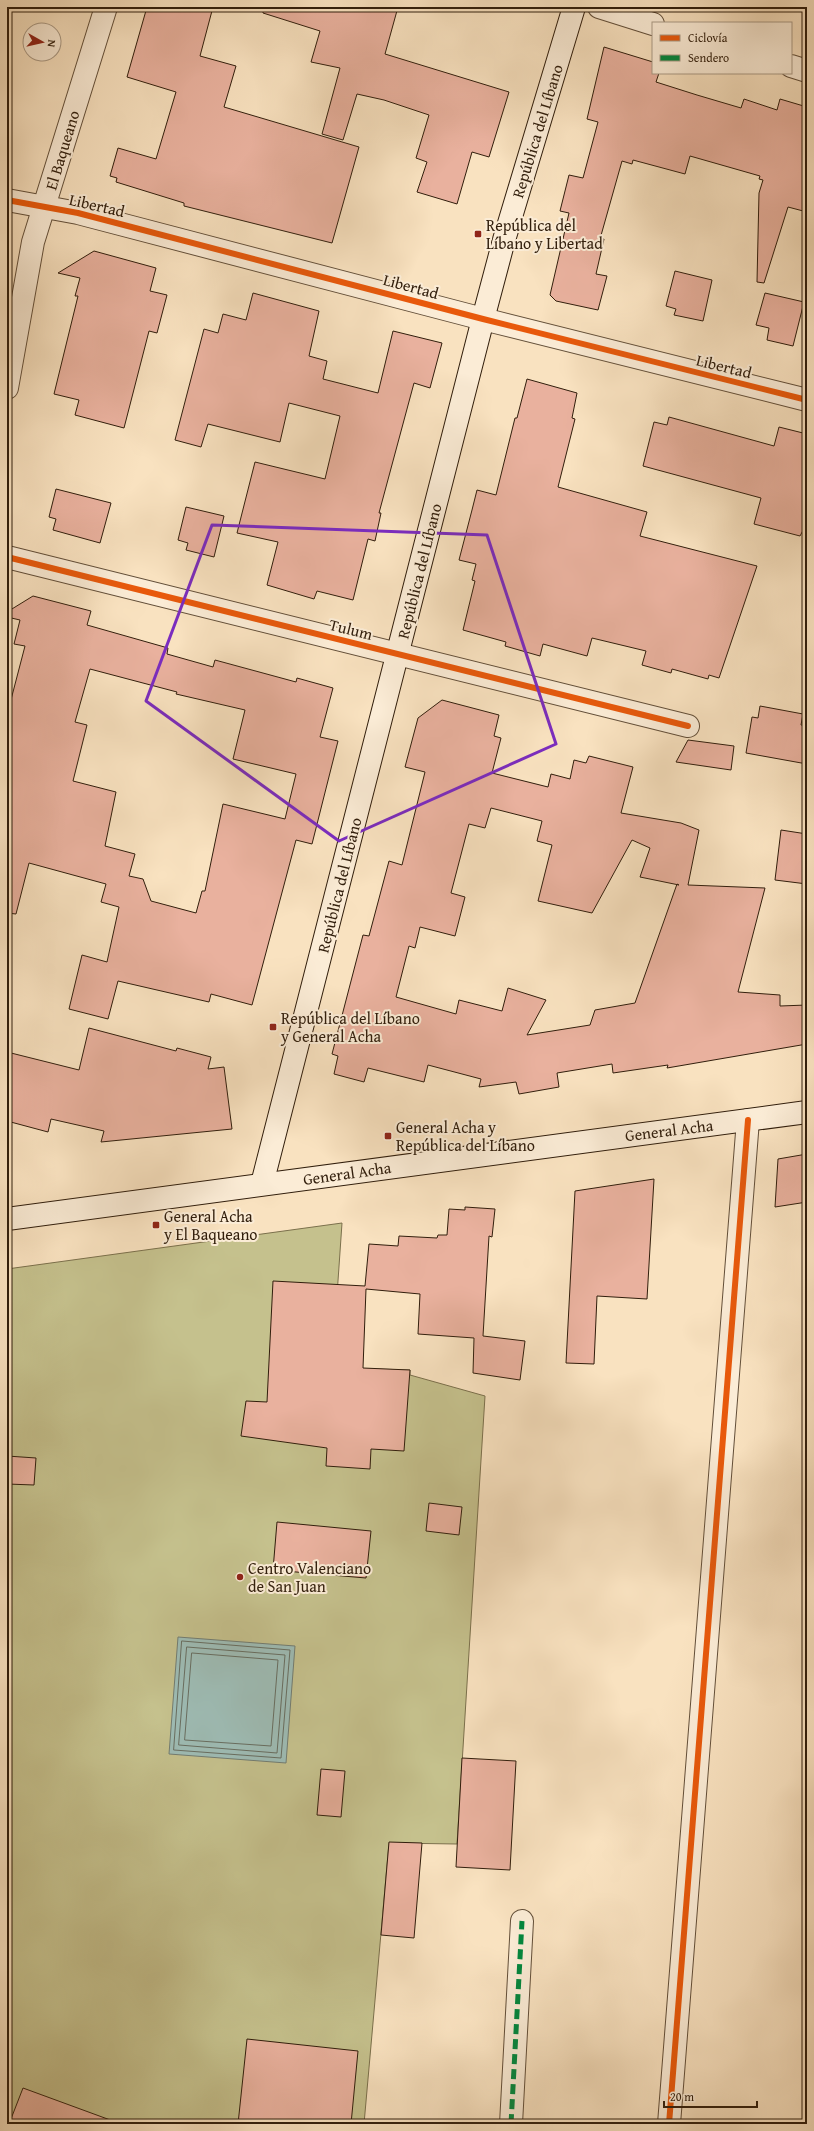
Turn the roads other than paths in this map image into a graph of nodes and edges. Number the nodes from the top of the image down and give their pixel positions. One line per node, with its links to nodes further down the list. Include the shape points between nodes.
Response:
1 (106, 7): 8 (street, El Baqueano)
2 (574, 7): 9 (street, República del Líbano)
3 (599, 7): 4 (street)
4 (652, 24)
5 (792, 66): 6 (street)
6 (807, 71)
7 (7, 200): 8 (street, Libertad)
8 (44, 206): 9 (street, Libertad); 10 (street, El Baqueano, via 33,242)
9 (483, 319): 11 (street, Libertad); 13 (street, República del Líbano)
10 (7, 388)
11 (807, 400)
12 (7, 557): 13 (street, Tulum)
13 (397, 654): 14 (street, Tulum); 17 (street, República del Líbano)
14 (688, 726)
15 (807, 1112): 16 (street, General Acha)
16 (748, 1120): 17 (street, General Acha); 21 (street)
17 (262, 1184): 18 (street, General Acha)
18 (7, 1219)
19 (522, 1921): 20 (street)
20 (511, 2124)
21 (669, 2124)

